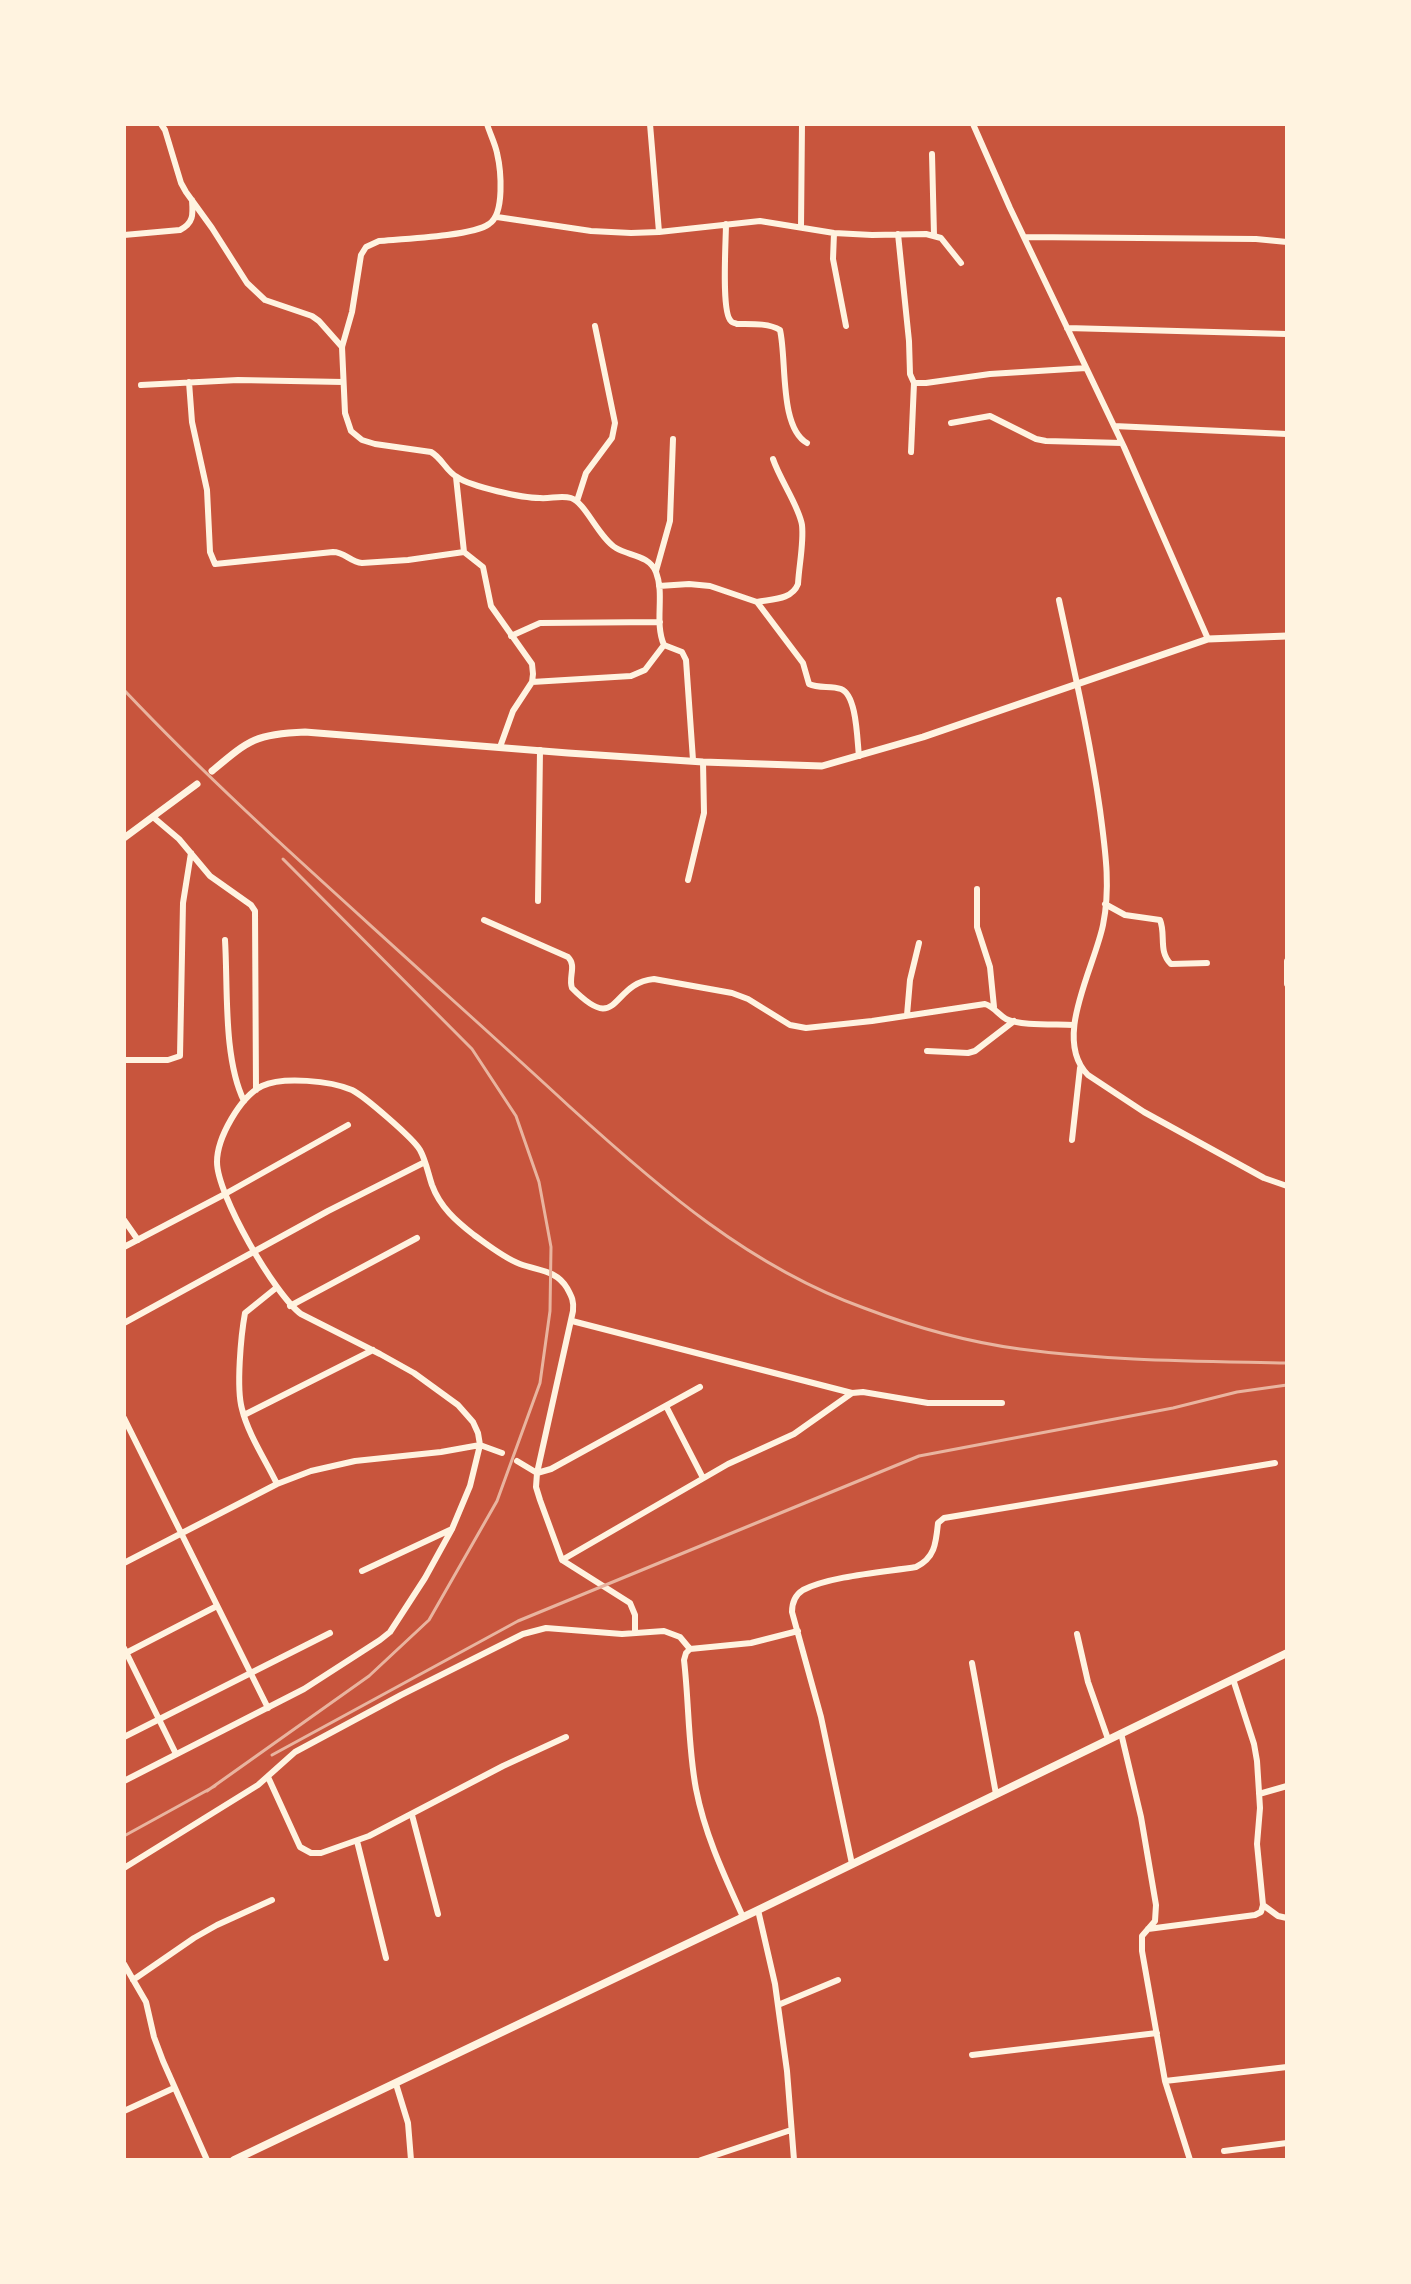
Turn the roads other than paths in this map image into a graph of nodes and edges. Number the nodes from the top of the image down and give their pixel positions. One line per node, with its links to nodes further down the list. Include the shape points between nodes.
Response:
1 (161, 124): 7 (street)
2 (487, 124): 8 (street, via 499,165)
3 (650, 124): 11 (street)
4 (802, 124): 10 (street)
5 (973, 124): 16 (street)
6 (932, 154): 15 (street)
7 (192, 200): 14 (street, via 188,226); 23 (street, via 258,295 312,316)
8 (497, 217): 11 (street, via 591,231); 23 (street, via 481,228 366,247)
9 (726, 224): 10 (street, via 760,221); 11 (street); 33 (street, via 728,317 737,324 780,330 789,420)
10 (801, 227): 12 (street)
11 (659, 232)
12 (834, 233): 13 (street); 20 (street, via 833,259)
13 (898, 234): 15 (street); 27 (street)
14 (124, 235)
15 (934, 235): 18 (street)
16 (1024, 237): 17 (street); 21 (street)
17 (1287, 242)
18 (961, 263)
19 (595, 326): 38 (street, via 615,423 612,438 586,473)
20 (846, 326)
21 (1067, 328): 22 (street); 24 (street)
22 (1287, 334)
23 (342, 347): 26 (street)
24 (1086, 368): 27 (street); 30 (street)
25 (189, 382): 26 (street); 28 (street); 39 (street, via 215,564 333,552 362,563)
26 (343, 382): 37 (street, via 351,431 375,444 431,452)
27 (914, 383): 35 (street)
28 (141, 385)
29 (951, 423): 34 (street, via 990,416 1036,439)
30 (1114, 426): 31 (street); 34 (street)
31 (1287, 434)
32 (673, 439): 40 (street, via 670,521)
33 (807, 443)
34 (1122, 443): 47 (street)
35 (911, 452)
36 (773, 459): 43 (street, via 802,524 798,584 788,596)
37 (456, 477): 38 (street, via 522,496); 39 (street)
38 (577, 501): 40 (street, via 604,538 650,562)
39 (464, 552): 45 (street, via 483,567 491,606)
40 (656, 571): 41 (street)
41 (659, 586): 43 (street, via 710,586); 44 (street)
42 (1059, 600): 50 (street)
43 (757, 602): 53 (street, via 803,663 809,684 848,694)
44 (660, 622): 45 (street, via 540,623); 48 (street)
45 (511, 636): 49 (street, via 532,664)
46 (1287, 636): 47 (street)
47 (1208, 639): 50 (street)
48 (664, 645): 49 (street, via 645,670 631,676); 54 (street, via 682,652 686,660)
49 (532, 682): 51 (street, via 513,711)
50 (1077, 683): 53 (street); 64 (street, via 1105,849)
51 (500, 747): 52 (street); 56 (street, via 280,733 251,740)
52 (540, 750): 54 (street); 63 (street)
53 (859, 756): 55 (street, via 807,767)
54 (693, 760): 55 (street)
55 (703, 762): 61 (street, via 704,813)
56 (212, 771)
57 (197, 784): 58 (street)
58 (153, 817): 59 (street); 60 (street)
59 (124, 838)
60 (191, 853): 76 (street, via 183,903 180,1056); 78 (street, via 210,876 255,911)
61 (688, 880)
62 (977, 889): 71 (street, via 977,927 990,967)
63 (538, 901)
64 (1105, 904): 69 (street, via 1125,915 1160,920 1171,964); 74 (street)
65 (484, 920): 72 (street, via 568,957 572,988 598,1008 611,1007 633,984 654,979 732,993 797,1027)
66 (225, 940): 79 (street, via 231,1046)
67 (919, 943): 72 (street)
68 (1287, 961): 70 (street)
69 (1207, 963)
70 (1287, 984)
71 (994, 1007): 72 (street, via 977,1004); 73 (street)
72 (907, 1015)
73 (1014, 1021): 74 (street); 75 (street, via 975,1051)
74 (1073, 1025): 77 (street, via 1072,1044)
75 (927, 1051)
76 (124, 1060)
77 (1081, 1067): 81 (street); 83 (street, via 1144,1112)
78 (256, 1090): 79 (street); 82 (street, via 281,1082 323,1082 356,1092 417,1144)
79 (244, 1101): 84 (street, via 217,1152)
80 (348, 1125): 84 (street)
81 (1072, 1140)
82 (425, 1162): 89 (street); 92 (street, via 438,1197 457,1222 513,1261 563,1281 574,1300)
83 (1287, 1186)
84 (225, 1194): 87 (street); 89 (street)
85 (124, 1220): 87 (street)
86 (417, 1238): 91 (street)
87 (138, 1240): 88 (street)
88 (124, 1247)
89 (255, 1252): 90 (street); 93 (street)
90 (276, 1288): 91 (street); 99 (street, via 245,1313 240,1398)
91 (290, 1306): 94 (street)
92 (572, 1321): 96 (street); 105 (street)
93 (124, 1323)
94 (373, 1350): 99 (street); 101 (street, via 458,1405 473,1422)
95 (700, 1387): 98 (street)
96 (852, 1393): 97 (street, via 928,1403); 106 (street, via 794,1434)
97 (1002, 1403)
98 (666, 1406): 105 (street); 106 (street)
99 (244, 1415): 107 (street)
100 (124, 1418): 109 (street)
101 (480, 1445): 102 (street); 107 (street, via 332,1464); 108 (street)
102 (502, 1453)
103 (517, 1461): 105 (street)
104 (1275, 1463): 114 (street, via 944,1518 926,1562 801,1591 792,1604)
105 (537, 1473): 110 (street, via 536,1487)
106 (703, 1478): 110 (street)
107 (277, 1484): 109 (street)
108 (452, 1529): 112 (street); 124 (street, via 390,1632)
109 (181, 1532): 111 (street); 113 (street)
110 (562, 1560): 116 (street, via 630,1603)
111 (124, 1563)
112 (362, 1571)
113 (217, 1606): 119 (street); 122 (street)
114 (798, 1631): 118 (street, via 751,1643); 138 (street)
115 (330, 1633): 122 (street)
116 (635, 1633): 118 (street, via 664,1631 680,1637); 131 (street, via 546,1628 523,1634 295,1752)
117 (1077, 1634): 129 (street)
118 (690, 1649): 144 (street, via 684,1660 696,1789 709,1840)
119 (125, 1652): 125 (street)
120 (1287, 1653): 123 (main road)
121 (972, 1663): 134 (street)
122 (250, 1674): 124 (street); 125 (street)
123 (1233, 1679): 126 (main road); 135 (street, via 1254,1744)
124 (268, 1708): 130 (street)
125 (158, 1719): 127 (street); 130 (street)
126 (1121, 1733): 129 (main road); 146 (street, via 1156,1905 1155,1921)
127 (124, 1737)
128 (566, 1737): 136 (street)
129 (1108, 1739): 134 (main road)
130 (176, 1754): 132 (street)
131 (268, 1777): 137 (street, via 305,1851 321,1853); 139 (street)
132 (124, 1781)
133 (1287, 1786): 135 (street)
134 (996, 1794): 138 (main road)
135 (1259, 1794): 141 (street)
136 (412, 1815): 137 (street); 143 (street)
137 (357, 1841): 147 (street)
138 (852, 1864): 142 (main road)
139 (124, 1868)
140 (272, 1900): 149 (street, via 205,1932)
141 (1263, 1905): 145 (street); 146 (street, via 1255,1915)
142 (758, 1910): 144 (main road); 151 (street)
143 (438, 1914)
144 (743, 1917): 156 (main road)
145 (1287, 1918)
146 (1146, 1929): 152 (street, via 1142,1951)
147 (386, 1958)
148 (124, 1964): 149 (street)
149 (133, 1980): 157 (street, via 149,2010)
150 (838, 1980): 151 (street)
151 (778, 2005): 159 (street)
152 (1157, 2033): 153 (street); 155 (street)
153 (972, 2055)
154 (1287, 2067): 155 (street)
155 (1165, 2081): 167 (street)
156 (396, 2084): 163 (main road); 164 (street, via 408,2123)
157 (174, 2088): 158 (street); 162 (street)
158 (124, 2111)
159 (791, 2130): 165 (street); 166 (street)
160 (1287, 2143): 161 (street)
161 (1224, 2151)
162 (207, 2160)
163 (234, 2160)
164 (411, 2160)
165 (701, 2160)
166 (794, 2160)
167 (1190, 2160)

